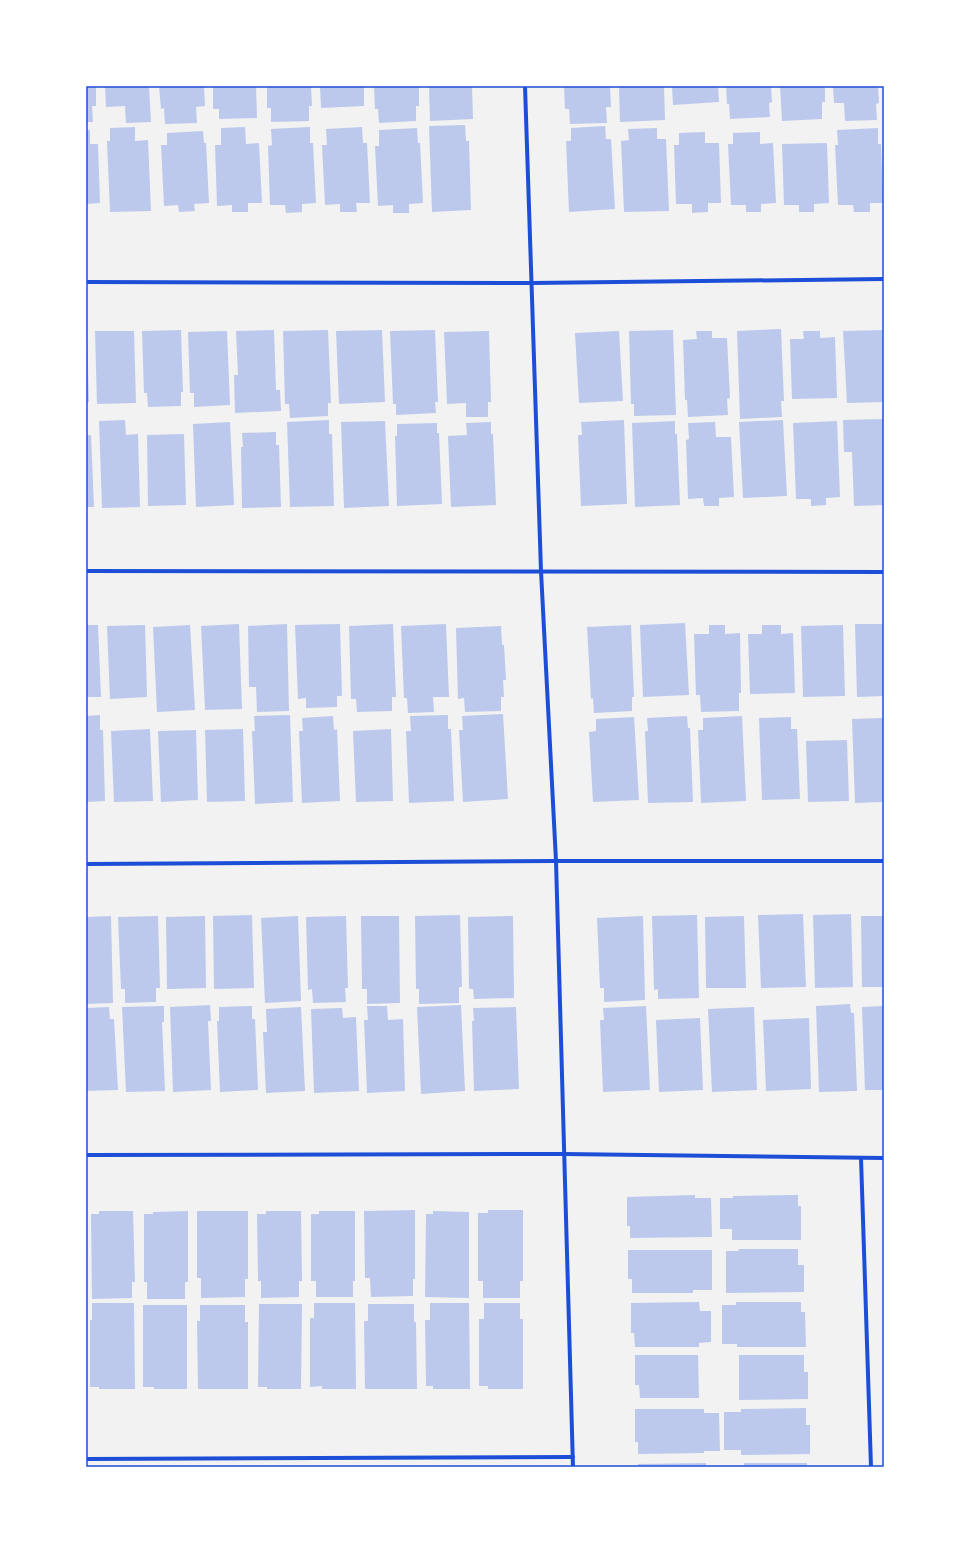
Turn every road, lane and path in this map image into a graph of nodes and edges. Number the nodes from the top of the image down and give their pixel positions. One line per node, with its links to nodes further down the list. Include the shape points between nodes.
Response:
1 (525, 86): 4 (street)
2 (884, 279): 4 (street)
3 (86, 282): 4 (street)
4 (532, 283): 5 (street)
5 (541, 571): 6 (street); 7 (street); 8 (street)
6 (86, 572)
7 (884, 572)
8 (556, 861): 9 (street); 10 (street); 11 (street)
9 (884, 861)
10 (86, 864)
11 (564, 1154): 12 (street); 13 (street); 15 (street)
12 (86, 1155)
13 (861, 1158): 14 (street); 18 (street)
14 (884, 1158)
15 (573, 1456): 16 (street); 17 (street)
16 (86, 1459)
17 (573, 1467)
18 (871, 1467)

